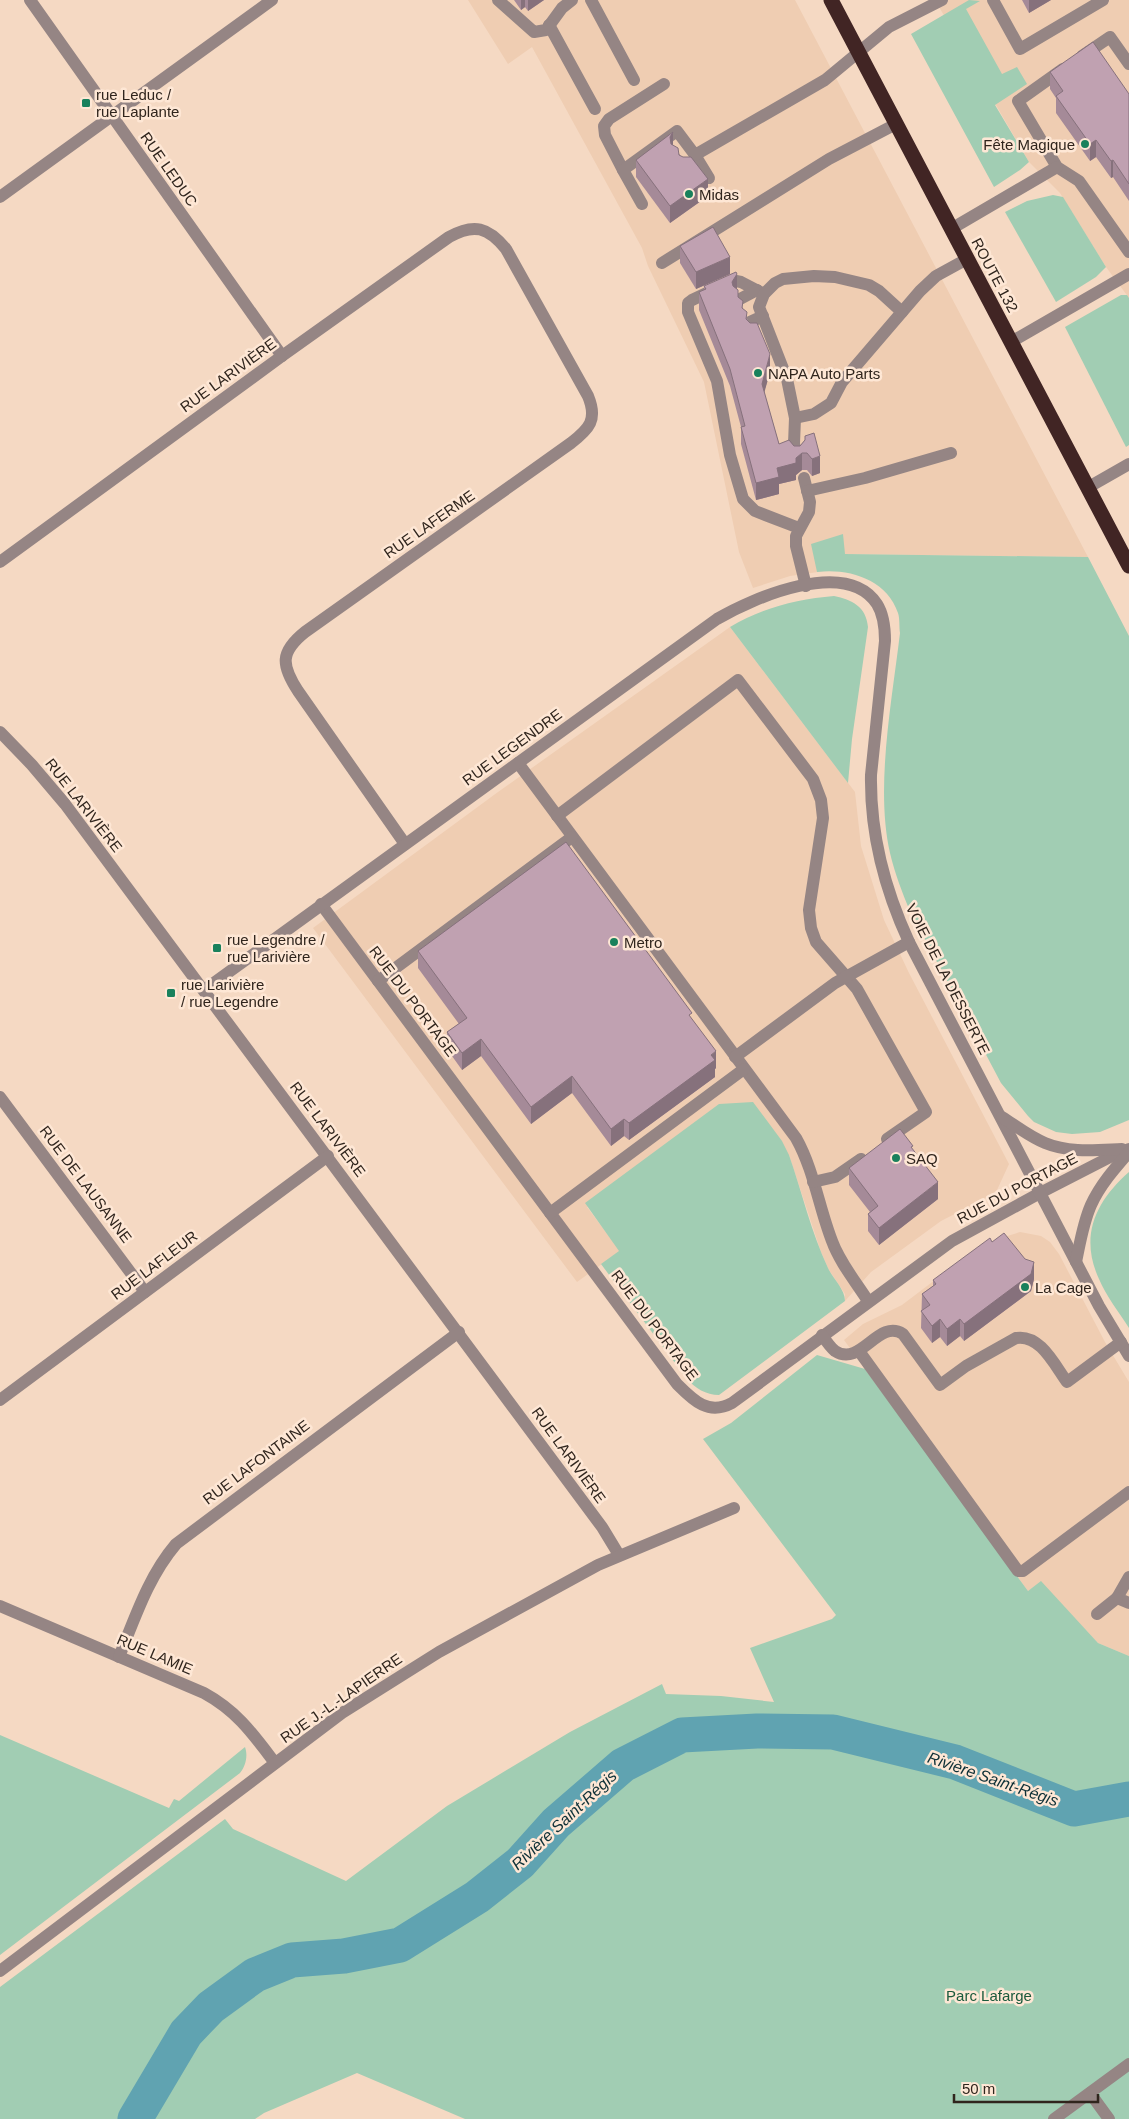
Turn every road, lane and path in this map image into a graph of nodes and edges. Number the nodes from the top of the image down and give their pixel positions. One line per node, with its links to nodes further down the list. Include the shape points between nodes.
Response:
1 (30, 0): 16 (street, RUE LEDUC)
2 (272, 0): 16 (street)
3 (498, 0): 10 (street, via 534,32 540,32)
4 (572, 0): 10 (street)
5 (591, 0): 13 (street)
6 (831, 0): 11 (highway, ROUTE 132)
7 (942, 0): 11 (street, via 889,27)
8 (994, 0): 9 (street, via 1020,49)
9 (1103, 0)
10 (549, 25): 15 (street)
11 (858, 53): 17 (highway, ROUTE 132); 18 (street, via 825,80)
12 (1129, 64): 19 (street, via 1110,37 1018,101)
13 (634, 80)
14 (664, 84): 20 (street, via 609,119 604,126 605,135)
15 (595, 109)
16 (112, 116): 21 (street); 33 (street, RUE LEDUC)
17 (896, 124): 24 (highway, ROUTE 132); 27 (street, via 829,159)
18 (699, 161): 18 (street, via 685,166); 20 (street, via 677,132)
19 (1057, 166): 24 (street); 25 (street, via 1079,181)
20 (623, 170): 22 (street)
21 (0, 197)
22 (642, 204)
23 (481, 229): 33 (street, RUE LARIVIÈRE, via 464,230 449,238); 48 (street, RUE LAFERME, via 489,232 506,249 588,396 593,411 591,423 570,443 305,632 288,650 286,659 285,667 298,691)
24 (951, 229): 26 (highway, ROUTE 132)
25 (1129, 252)
26 (967, 259): 30 (street, via 936,276); 32 (highway, ROUTE 132)
27 (662, 263)
28 (1129, 274): 32 (street)
29 (760, 296): 30 (street, via 783,279 835,277 869,285); 31 (street); 31 (street, via 747,316); 39 (street, via 742,282 728,283 692,300 688,303 688,312 718,381 730,455 743,499 755,511)
30 (902, 312): 34 (street, via 842,382 830,403 814,414)
31 (765, 322): 34 (street, via 787,380)
32 (1011, 342): 38 (highway, ROUTE 132)
33 (282, 356): 40 (street, RUE LARIVIÈRE)
34 (795, 418): 36 (street, via 794,444)
35 (951, 453): 39 (street, via 865,478 805,484 809,512)
36 (798, 455)
37 (1129, 464): 38 (street)
38 (1088, 488): 41 (highway, ROUTE 132)
39 (799, 528): 42 (street, via 796,546)
40 (0, 562)
41 (1129, 566)
42 (806, 586): 43 (street, RUE LEGENDRE, via 840,583); 45 (street, RUE LEGENDRE, via 762,597 718,619)
43 (861, 590): 50 (street, VOIE DE LA DESSERTE, via 880,609 886,641 871,775 875,838 885,881)
44 (0, 732): 53 (street, RUE LARIVIÈRE, via 50,785)
45 (518, 763): 46 (street); 48 (street, RUE LEGENDRE)
46 (557, 816): 47 (street); 51 (street, via 738,680 813,779 819,793 823,818 810,897 811,928 823,952)
47 (572, 837): 52 (street); 54 (street)
48 (404, 844): 49 (street, RUE LEGENDRE)
49 (321, 904): 52 (street, RUE DU PORTAGE); 53 (street, RUE LEGENDRE)
50 (909, 942): 51 (street); 58 (street, VOIE DE LA DESSERTE)
51 (846, 976): 54 (street); 61 (street, via 857,989 926,1112 835,1177)
52 (378, 981): 63 (street, RUE DU PORTAGE)
53 (204, 990): 60 (street, RUE LARIVIÈRE)
54 (735, 1057): 55 (street)
55 (744, 1069): 61 (street, via 796,1138); 63 (street)
56 (0, 1096): 57 (street, RUE DE LAUSANNE)
57 (5, 1114): 65 (street, RUE DE LAUSANNE)
58 (1000, 1116): 59 (street, RUE DU PORTAGE, via 1052,1146 1085,1151); 62 (street, VOIE DE LA DESSERTE)
59 (1129, 1150): 62 (street, RUE DU PORTAGE); 64 (street, via 1090,1207)
60 (328, 1156): 65 (street, RUE LAFLEUR); 67 (street, RUE LARIVIÈRE)
61 (813, 1182): 66 (street, via 832,1243)
62 (1040, 1193): 64 (street, VOIE DE LA DESSERTE); 66 (street, RUE DU PORTAGE, via 952,1241)
63 (550, 1213): 68 (street, RUE DU PORTAGE, via 677,1384 701,1404 713,1409 723,1408)
64 (1076, 1262): 69 (street, VOIE DE LA DESSERTE)
65 (145, 1292): 72 (street, RUE LAFLEUR)
66 (868, 1301): 68 (street, RUE DU PORTAGE)
67 (459, 1332): 75 (street, RUE LARIVIÈRE, via 602,1527); 81 (street, RUE LAFONTAINE, via 176,1544 165,1556 146,1591)
68 (822, 1336): 70 (street, via 840,1354)
69 (1121, 1342): 70 (street, via 1067,1382 1040,1346 1025,1336 980,1358 940,1385 898,1330 884,1333); 71 (street, VOIE DE LA DESSERTE)
70 (859, 1351): 73 (street, via 1018,1571 1023,1571)
71 (1129, 1356)
72 (0, 1400)
73 (1129, 1492)
74 (734, 1508): 75 (street, RUE J.-L.-LAPIERRE)
75 (619, 1555): 82 (street, RUE J.-L.-LAPIERRE, via 439,1652 342,1713)
76 (1129, 1577): 77 (street)
77 (1117, 1598): 78 (street); 80 (street)
78 (1129, 1603)
79 (0, 1606): 81 (street, RUE LAMIE)
80 (1097, 1614)
81 (119, 1657): 82 (street, RUE LAMIE, via 222,1703 249,1728)
82 (275, 1764): 83 (street, RUE J.-L.-LAPIERRE)
83 (0, 1971)
84 (1129, 2064): 85 (street)
85 (1090, 2093): 86 (street); 87 (street)
86 (1054, 2119)
87 (1109, 2119)

